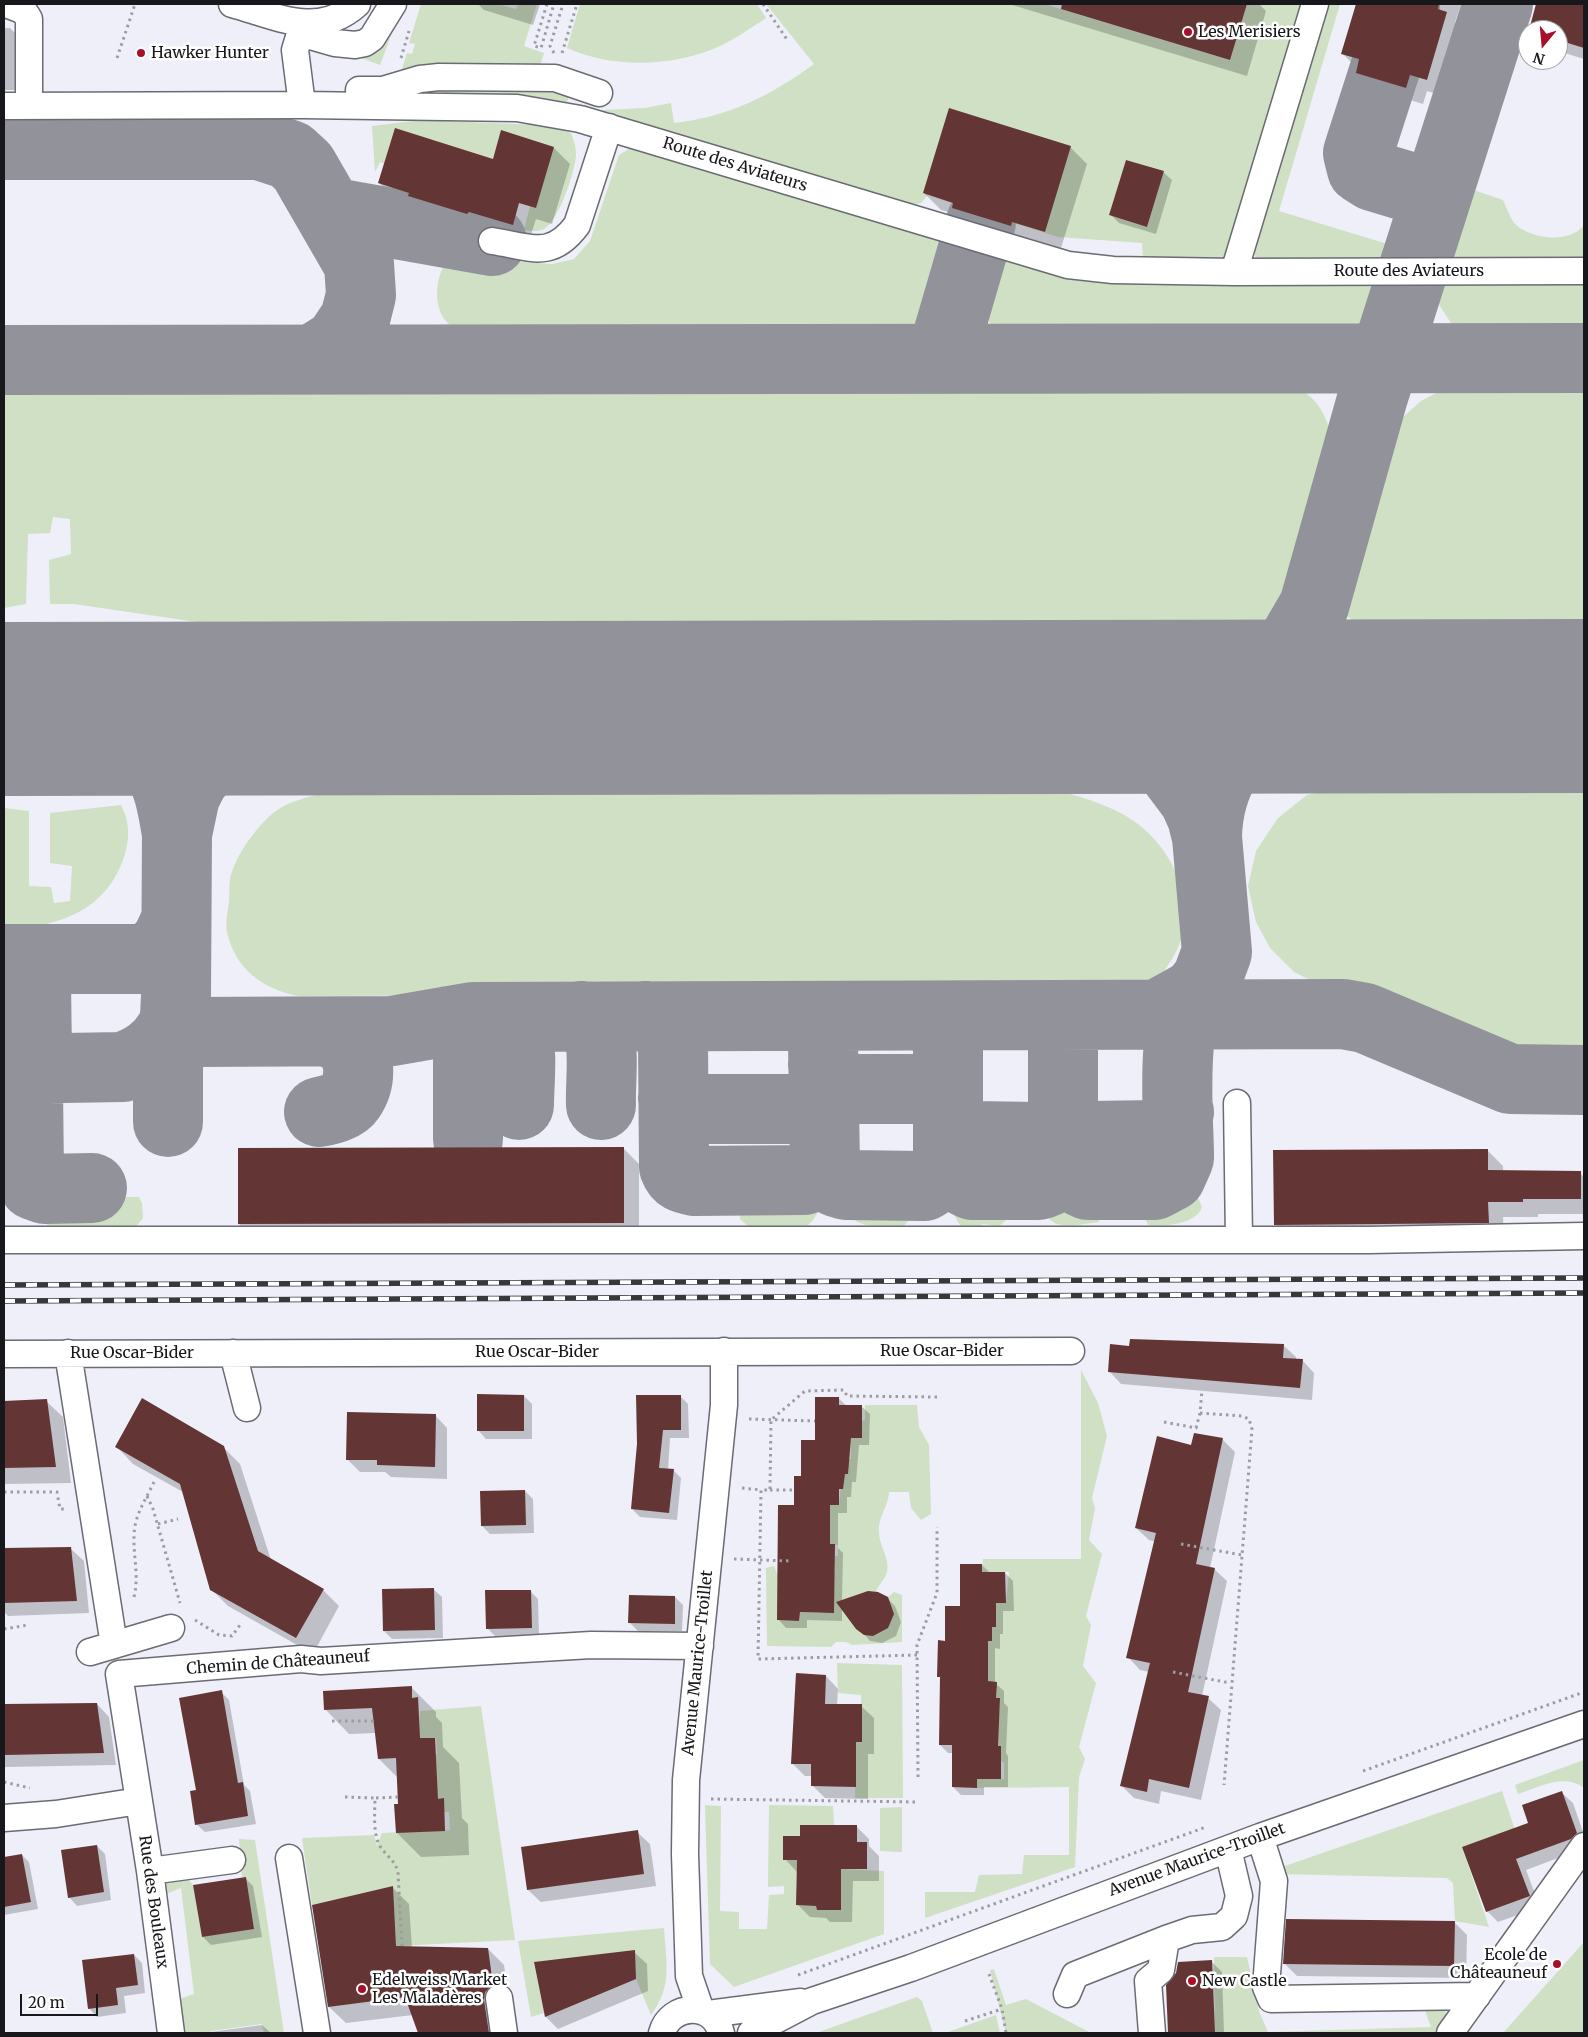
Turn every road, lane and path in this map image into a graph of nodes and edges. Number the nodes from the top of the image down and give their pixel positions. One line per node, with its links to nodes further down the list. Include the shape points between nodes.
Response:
1 (6, 4): 21 (street, via 24,11 29,19)
2 (135, 4): 16 (path)
3 (232, 4): 13 (street)
4 (357, 4): 13 (street, via 341,16)
5 (393, 4): 13 (street, via 372,38 365,43 336,43)
6 (548, 4): 7 (path, via 534,46 541,48)
7 (554, 4)
8 (563, 4): 15 (path)
9 (577, 4): 17 (path)
10 (763, 4): 14 (path)
11 (1315, 4): 26 (street)
12 (412, 22): 18 (path, via 397,70)
13 (301, 28): 19 (street, via 295,50)
14 (788, 41)
15 (550, 46)
16 (117, 58)
17 (555, 78): 18 (street, via 439,77); 22 (street, via 599,93 584,104)
18 (405, 84): 19 (street, via 383,90)
19 (301, 97): 21 (street); 22 (street, Route des Aviateurs, via 517,108)
20 (4, 106): 21 (street)
21 (29, 106)
22 (580, 118): 23 (street, Route des Aviateurs)
23 (609, 128): 24 (street, via 577,225 570,235 558,246 546,248); 26 (street, Route des Aviateurs, via 1068,265 1113,270)
24 (492, 241)
25 (1584, 271): 26 (street, Route des Aviateurs)
26 (1234, 272)
27 (1237, 1103): 29 (street)
28 (1584, 1236): 29 (street)
29 (1239, 1239): 30 (street)
30 (4, 1240)
31 (724, 1351): 32 (street, Rue Oscar-Bider); 33 (street, Rue Oscar-Bider); 65 (street, Avenue Maurice-Troillet, via 724,1404)
32 (1071, 1351)
33 (233, 1353): 35 (street, Rue Oscar-Bider); 38 (street)
34 (4, 1354): 35 (street, Rue Oscar-Bider)
35 (68, 1354): 51 (street)
36 (1202, 1390): 39 (path)
37 (938, 1397): 41 (path, via 848,1396 844,1390 805,1391)
38 (247, 1408)
39 (1200, 1414): 43 (path, via 1196,1428); 56 (path, via 1242,1416 1249,1419 1252,1429)
40 (741, 1418): 41 (path)
41 (771, 1420): 42 (path); 47 (path)
42 (815, 1421)
43 (1164, 1422)
44 (154, 1482): 50 (path)
45 (738, 1488): 46 (path)
46 (761, 1490): 47 (path); 58 (path)
47 (770, 1490): 48 (path)
48 (794, 1490)
49 (4, 1492): 51 (path, via 57,1492 60,1509)
50 (147, 1496): 53 (path); 60 (path, via 135,1528 138,1583 134,1597 128,1603)
51 (93, 1510): 60 (street)
52 (178, 1519): 53 (path)
53 (158, 1524): 61 (path)
54 (937, 1527): 66 (path, via 937,1593 917,1646)
55 (1181, 1544): 56 (path)
56 (1242, 1555): 68 (path)
57 (730, 1559): 58 (path)
58 (760, 1560): 59 (path); 66 (path, via 758,1659)
59 (790, 1561)
60 (108, 1605): 61 (street, via 102,1649)
61 (181, 1618): 63 (path, via 219,1635 232,1636)
62 (28, 1625): 64 (path)
63 (240, 1625)
64 (4, 1629)
65 (700, 1646): 80 (street, Chemin de Châteauneuf, via 591,1645 321,1661 301,1659 119,1674); 93 (street, Avenue Maurice-Troillet, via 686,1780)
66 (917, 1655): 74 (path)
67 (1174, 1672): 68 (path)
68 (1230, 1683): 75 (path)
69 (1584, 1692): 73 (path)
70 (332, 1721): 71 (path)
71 (375, 1721)
72 (1584, 1724): 84 (street, Avenue Maurice-Troillet)
73 (1361, 1772)
74 (918, 1777)
75 (1224, 1786)
76 (345, 1797): 78 (path)
77 (398, 1797): 78 (path)
78 (374, 1798): 91 (path, via 379,1843 396,1864 398,1872)
79 (708, 1799): 81 (path)
80 (138, 1801): 82 (street, via 56,1814); 89 (street, Rue des Bouleaux)
81 (917, 1802)
82 (4, 1818)
83 (1214, 1824): 94 (path)
84 (1260, 1837): 86 (street, Avenue Maurice-Troillet); 96 (street, via 1274,1881 1266,1987 1271,1999)
85 (1584, 1846): 96 (street)
86 (1228, 1848): 90 (street, via 1239,1896 1234,1916 1222,1927 1192,1930); 98 (street, Avenue Maurice-Troillet, via 911,1968)
87 (289, 1858): 104 (street)
88 (232, 1860): 89 (street)
89 (150, 1871): 103 (street, Rue des Bouleaux)
90 (1166, 1939): 95 (street, via 1076,1976); 108 (street, via 1160,1970 1148,1981)
91 (402, 1946)
92 (989, 1974): 99 (path)
93 (689, 1976): 100 (street, Avenue Maurice-Troillet); 102 (street, Avenue Maurice-Troillet)
94 (796, 1976)
95 (1067, 1994)
96 (1477, 1996): 109 (street)
97 (499, 1998): 105 (street)
98 (812, 2001): 100 (street, Avenue Maurice-Troillet); 106 (street, Avenue Maurice-Troillet)
99 (1002, 2009): 101 (path); 107 (path)
100 (710, 2019): 102 (street, via 687,2009)
101 (965, 2021)
102 (668, 2024)
103 (171, 2033)
104 (317, 2033)
105 (504, 2033)
106 (751, 2033)
107 (1006, 2033)
108 (1152, 2033)
109 (1450, 2033)

